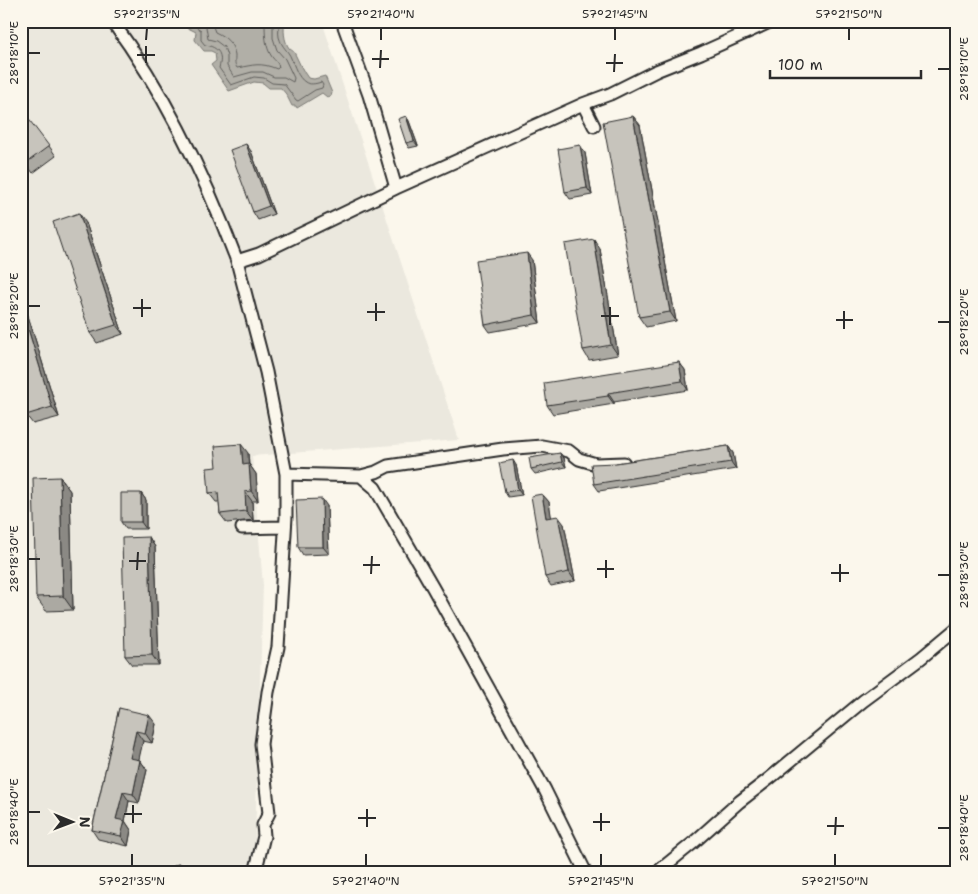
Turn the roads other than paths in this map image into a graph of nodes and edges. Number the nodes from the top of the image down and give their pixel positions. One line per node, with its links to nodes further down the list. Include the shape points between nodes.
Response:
1 (112, 21): 7 (street, via 178,124)
2 (342, 21): 6 (street, via 369,95)
3 (772, 21): 4 (street)
4 (584, 104): 5 (street); 6 (street)
5 (594, 126)
6 (396, 188): 7 (street, via 259,254)
7 (237, 261): 9 (street, via 266,372)
8 (638, 461): 10 (street, via 596,464 579,459 569,450 542,446 388,466)
9 (286, 474): 10 (street); 11 (street)
10 (361, 476): 15 (street, via 374,488 433,588 549,798)
11 (284, 527): 12 (street); 14 (street, via 278,648 261,744 269,813 263,825 264,836)
12 (242, 528)
13 (957, 628): 16 (street, via 739,802)
14 (255, 873)
15 (586, 873)
16 (656, 873)

